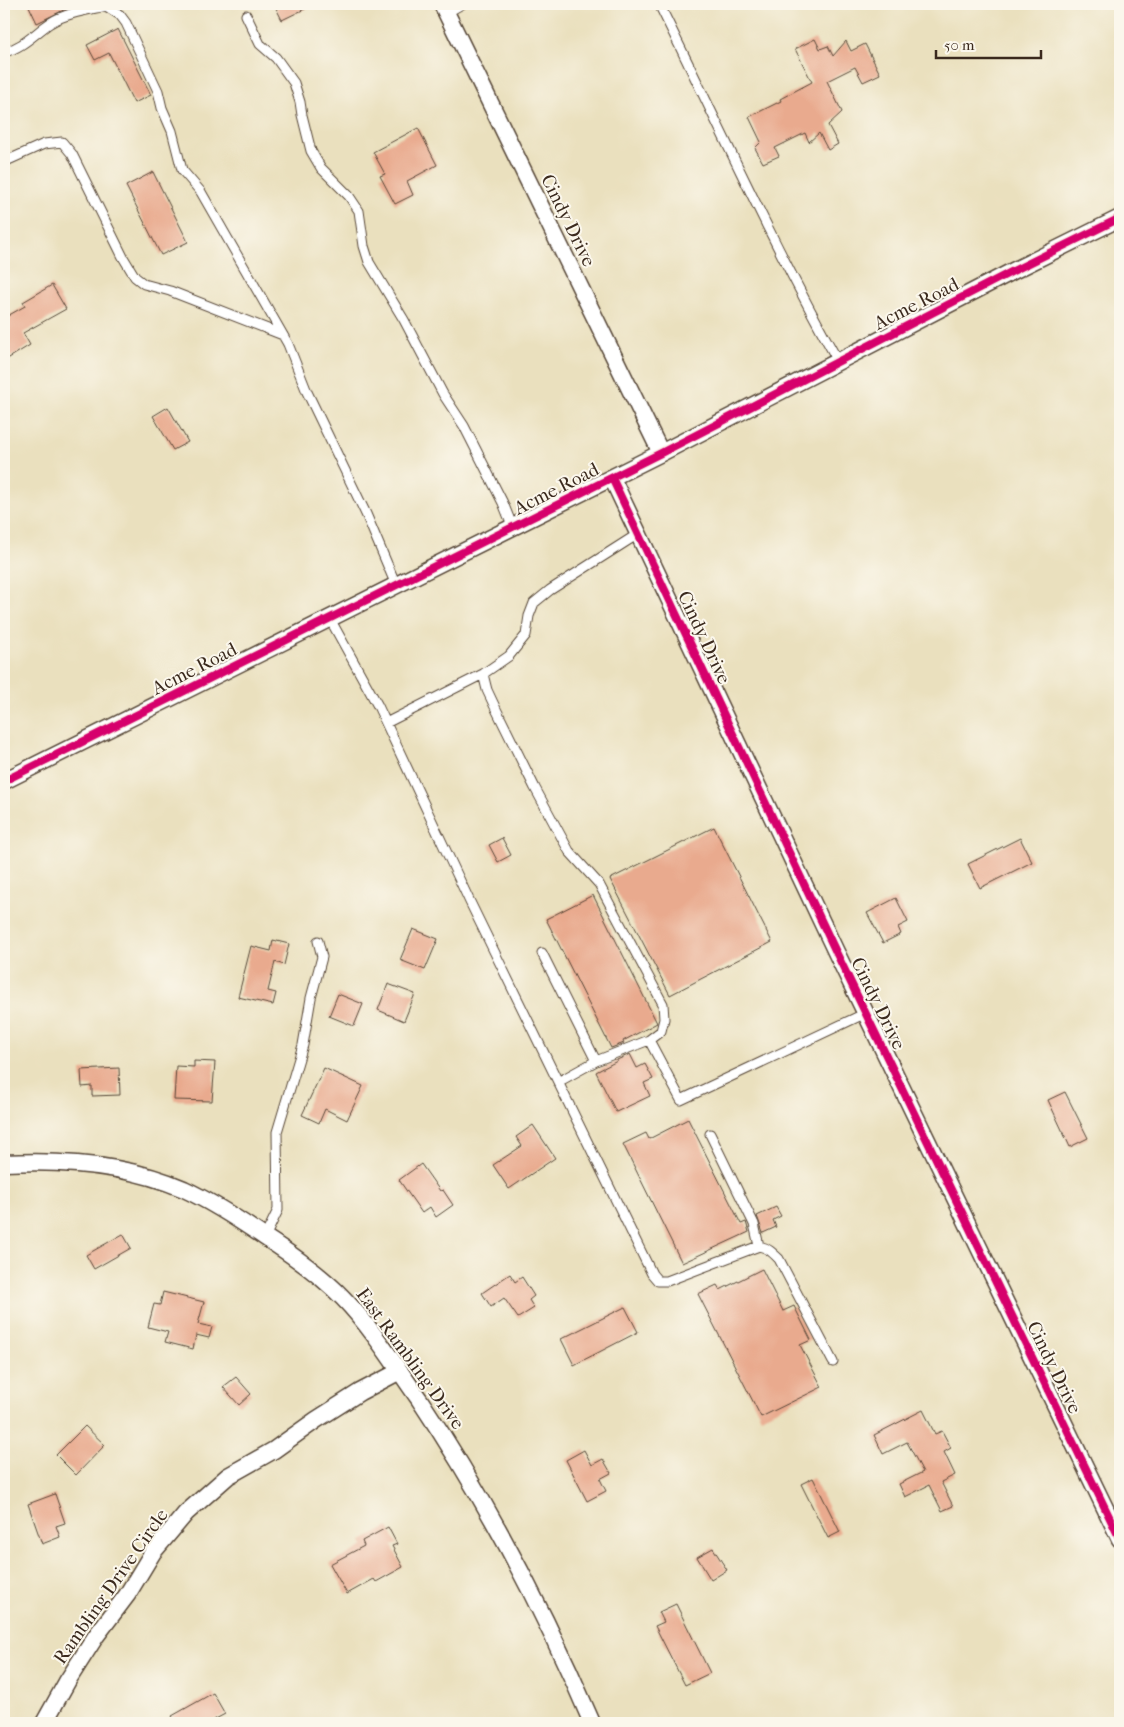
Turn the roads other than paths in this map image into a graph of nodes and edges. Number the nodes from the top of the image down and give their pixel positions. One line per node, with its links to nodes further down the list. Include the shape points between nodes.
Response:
1 (462, 4): 3 (lane)
2 (659, 4): 9 (lane, via 787,265)
3 (444, 8): 10 (street, Cindy Drive)
4 (246, 15): 12 (lane, via 260,44 276,58 294,83 311,151 321,168 359,211 368,262 468,433)
5 (4, 52): 8 (lane, via 21,46 51,22 76,12 106,6 120,15 158,91 182,170 201,192)
6 (4, 162): 8 (lane, via 44,144 62,142 72,154 135,277 144,284)
7 (1120, 218): 9 (street, Acme Road)
8 (283, 335): 14 (lane)
9 (838, 361): 10 (street, Acme Road)
10 (661, 453): 11 (street, Acme Road)
11 (612, 478): 12 (street, Acme Road); 13 (street, Cindy Drive)
12 (513, 528): 14 (street, Acme Road)
13 (638, 534): 16 (lane, via 534,602 526,635 509,656); 21 (street, Cindy Drive)
14 (396, 585): 15 (street, Acme Road)
15 (330, 619): 17 (lane); 18 (street, Acme Road)
16 (483, 674): 17 (lane); 22 (lane, via 486,690 569,851 599,884 663,1004 661,1031)
17 (386, 723): 24 (lane)
18 (4, 781)
19 (318, 941): 27 (lane, via 322,956 303,1044 277,1132 278,1210)
20 (542, 954): 23 (lane)
21 (866, 1013): 22 (lane, via 680,1100); 31 (street, Cindy Drive)
22 (649, 1040): 23 (lane)
23 (596, 1061): 24 (lane)
24 (558, 1082): 28 (lane, via 658,1281 667,1281)
25 (710, 1134): 28 (lane, via 754,1224)
26 (4, 1163): 27 (street, East Rambling Drive, via 76,1164 144,1176 183,1189)
27 (265, 1237): 30 (street, East Rambling Drive, via 342,1297)
28 (759, 1246): 29 (lane, via 771,1251 778,1259)
29 (833, 1362)
30 (400, 1371): 32 (street, Rambling Drive Circle, via 352,1397 274,1450 228,1476 186,1513 153,1552 96,1636); 33 (street, East Rambling Drive, via 496,1523 542,1612)
31 (1120, 1539)
32 (44, 1723)
33 (592, 1723)

